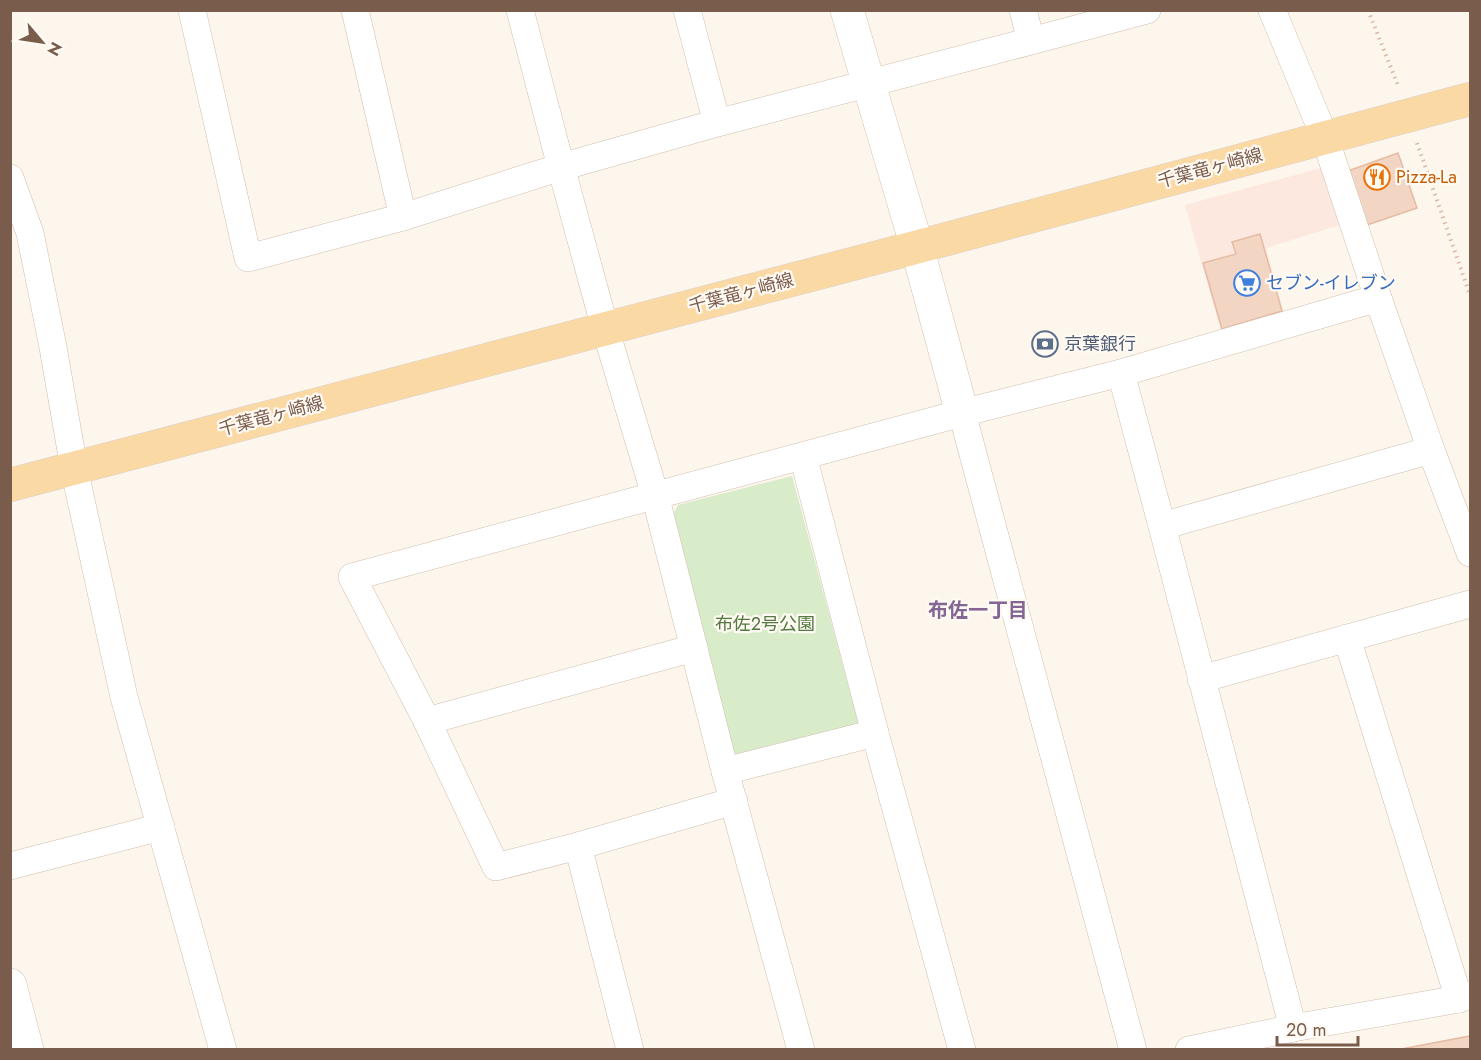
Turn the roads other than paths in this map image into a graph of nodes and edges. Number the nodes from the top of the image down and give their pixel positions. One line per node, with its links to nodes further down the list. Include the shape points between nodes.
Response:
1 (192, 10): 16 (street, via 248,258)
2 (356, 10): 16 (street)
3 (519, 10): 14 (street)
4 (687, 10): 12 (street)
5 (847, 10): 10 (street)
6 (1023, 10): 9 (street)
7 (1147, 10): 9 (street)
8 (1272, 10): 13 (street)
9 (1031, 41): 10 (street)
10 (869, 84): 12 (street); 17 (street)
11 (1470, 99): 13 (main road, 千葉竜ヶ崎線)
12 (717, 123): 14 (street)
13 (1325, 138): 17 (main road, 千葉竜ヶ崎線); 18 (street)
14 (561, 167): 16 (street); 19 (street)
15 (10, 178): 24 (street, via 30,233)
16 (403, 217)
17 (916, 247): 19 (main road, 千葉竜ヶ崎線); 21 (street)
18 (1378, 298): 20 (street); 22 (street)
19 (606, 328): 24 (main road, 千葉竜ヶ崎線); 26 (street)
20 (1121, 373): 21 (street); 27 (street)
21 (962, 412): 23 (street); 48 (street)
22 (1431, 450): 27 (street); 28 (street)
23 (803, 456): 26 (street); 34 (street)
24 (74, 468): 25 (main road, 千葉竜ヶ崎線); 37 (street, via 124,697)
25 (10, 485)
26 (655, 495): 31 (street); 33 (street, via 352,577)
27 (1162, 526): 32 (street)
28 (1470, 553)
29 (1470, 604): 30 (street)
30 (1347, 638): 32 (street); 41 (street)
31 (694, 648): 33 (street); 35 (street)
32 (1201, 679): 42 (street)
33 (427, 721): 38 (street, via 496,867)
34 (875, 733): 35 (street); 47 (street)
35 (725, 771): 36 (street)
36 (734, 801): 38 (street); 46 (street)
37 (161, 827): 39 (street); 44 (street)
38 (578, 846): 45 (street)
39 (10, 866)
40 (10, 985): 43 (street)
41 (1465, 997): 42 (street)
42 (1293, 1028): 49 (street)
43 (27, 1050)
44 (223, 1050)
45 (630, 1050)
46 (801, 1050)
47 (962, 1050)
48 (1133, 1050)
49 (1189, 1050)

